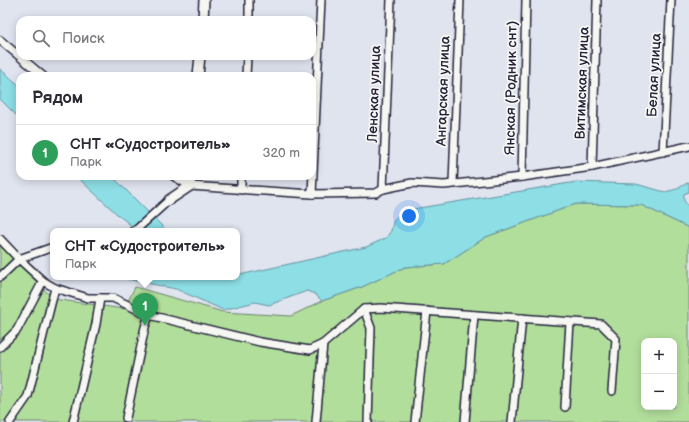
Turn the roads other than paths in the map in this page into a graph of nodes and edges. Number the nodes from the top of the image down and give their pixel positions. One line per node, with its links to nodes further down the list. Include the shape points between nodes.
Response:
1 (204, 0): 9 (street)
2 (250, 0): 10 (street)
3 (321, 0): 19 (street)
4 (391, 0): 30 (street, Ленская улица)
5 (460, 0): 28 (street, Ангарская улица)
6 (526, 0): 23 (street, Янская (Родник снт))
7 (597, 0): 22 (street, Витимская улица)
8 (671, 0): 21 (street, Белая улица)
9 (203, 16)
10 (249, 16)
11 (0, 40): 12 (street)
12 (16, 53)
13 (24, 60): 16 (street)
14 (200, 60): 17 (street)
15 (247, 60): 18 (street)
16 (38, 72)
17 (198, 72)
18 (246, 72)
19 (316, 108)
20 (689, 146): 21 (street)
21 (663, 152): 22 (street)
22 (592, 167): 23 (street)
23 (522, 177): 28 (street)
24 (180, 180): 29 (street)
25 (191, 180): 29 (street)
26 (241, 180): 31 (street)
27 (313, 180): 32 (street)
28 (452, 183): 30 (street, via 412,183)
29 (190, 186): 31 (street); 33 (street)
30 (384, 189): 32 (street, via 376,193)
31 (241, 190): 32 (street)
32 (312, 194)
33 (169, 200): 34 (street)
34 (139, 228)
35 (0, 239): 37 (street)
36 (50, 248): 37 (street)
37 (19, 259): 38 (street); 39 (street)
38 (0, 277)
39 (43, 280): 40 (street); 49 (street, via 17,330)
40 (55, 288): 41 (street, via 81,297); 53 (street, via 28,396)
41 (100, 298): 45 (street, via 114,298); 54 (street)
42 (364, 309): 43 (street); 48 (street); 56 (street, via 371,328)
43 (426, 311): 44 (street); 57 (street)
44 (474, 314): 46 (street); 58 (street)
45 (149, 315): 48 (street, via 260,342 310,350); 52 (street)
46 (522, 318): 47 (street); 59 (street)
47 (570, 322): 50 (street, via 601,324 616,339); 51 (street)
48 (323, 344): 55 (street)
49 (0, 347)
50 (612, 391)
51 (565, 407)
52 (126, 418)
53 (10, 422)
54 (72, 422)
55 (316, 422)
56 (368, 422)
57 (415, 422)
58 (465, 422)
59 (512, 422)

